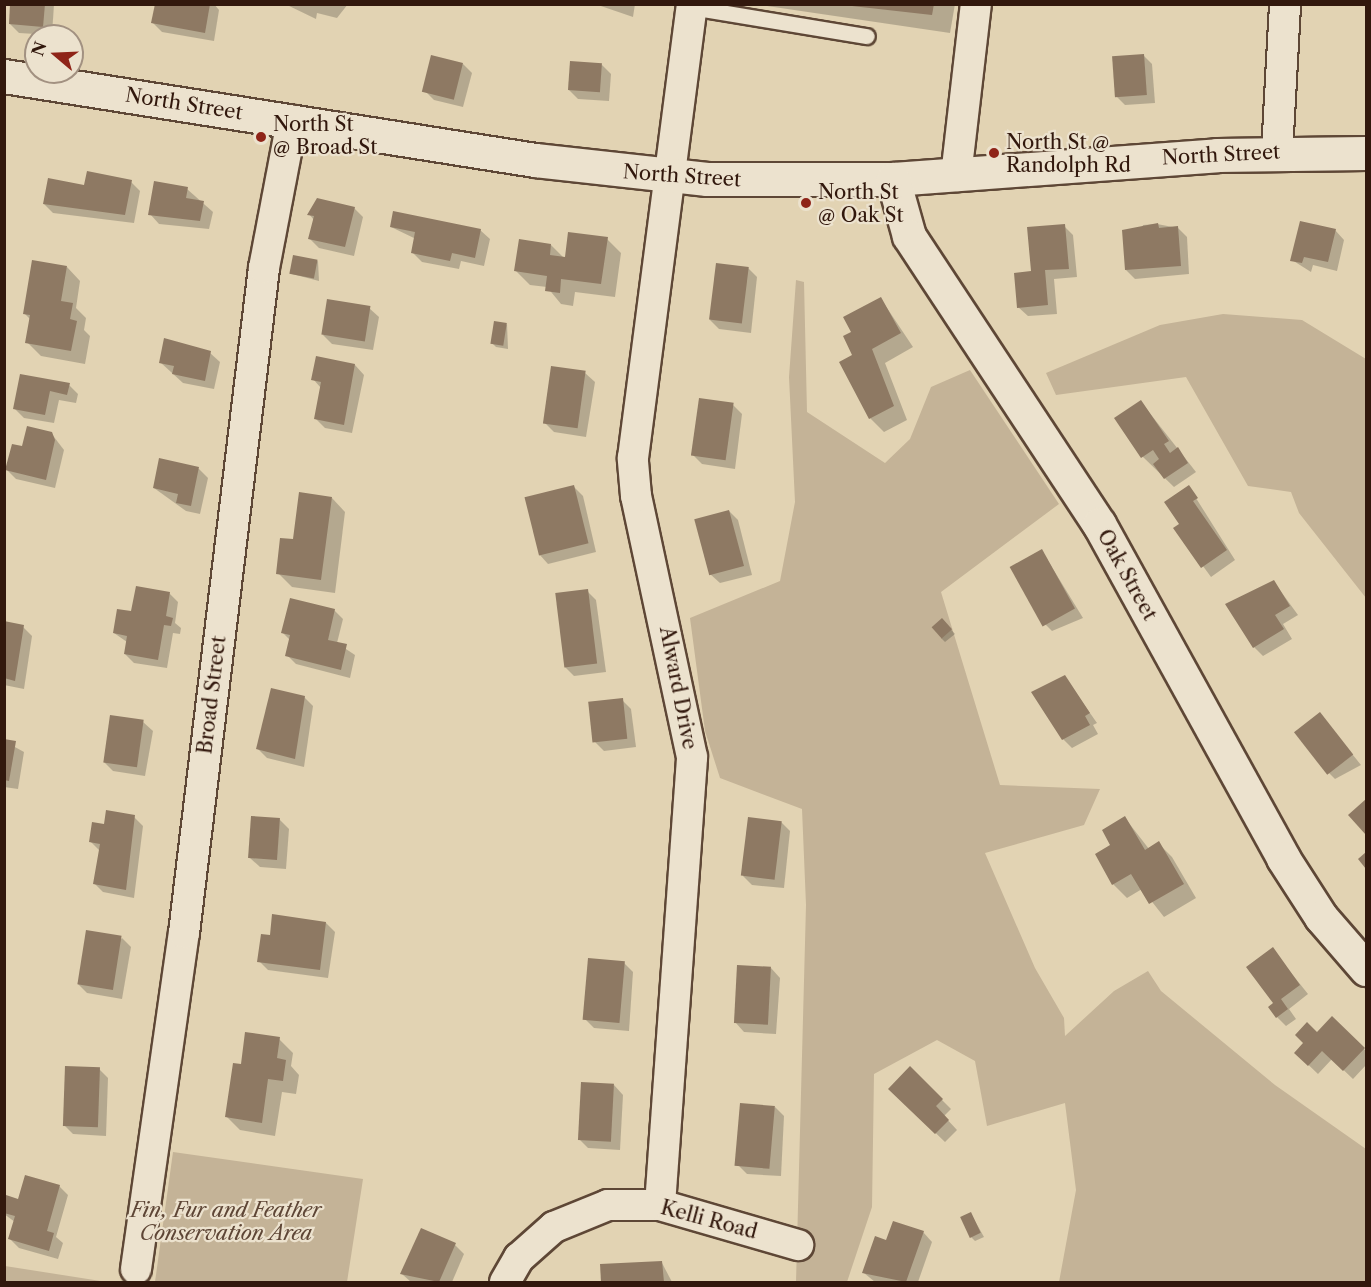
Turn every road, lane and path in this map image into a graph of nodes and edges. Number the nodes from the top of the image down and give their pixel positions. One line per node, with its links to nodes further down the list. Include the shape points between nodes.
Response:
1 (976, 4): 10 (street)
2 (1285, 4): 7 (street)
3 (691, 6): 4 (lane); 9 (street, Alward Drive)
4 (867, 36)
5 (6, 83): 6 (main road, North Street)
6 (292, 121): 9 (main road, North Street); 15 (street, Broad Street, via 263,277 254,385 185,921)
7 (1277, 153): 8 (main road, North Street); 10 (main road, North Street)
8 (1366, 153)
9 (667, 176): 11 (main road, North Street); 13 (street, Alward Drive, via 633,458 636,496 692,757)
10 (956, 176): 11 (main road, North Street)
11 (893, 179): 12 (main road, Oak Street, via 909,236 1100,524 1283,858 1322,917)
12 (1366, 969)
13 (660, 1205): 14 (street, Kelli Road); 16 (street, Kelli Road, via 608,1205 573,1216 536,1241)
14 (798, 1245)
15 (135, 1269)
16 (505, 1282)

